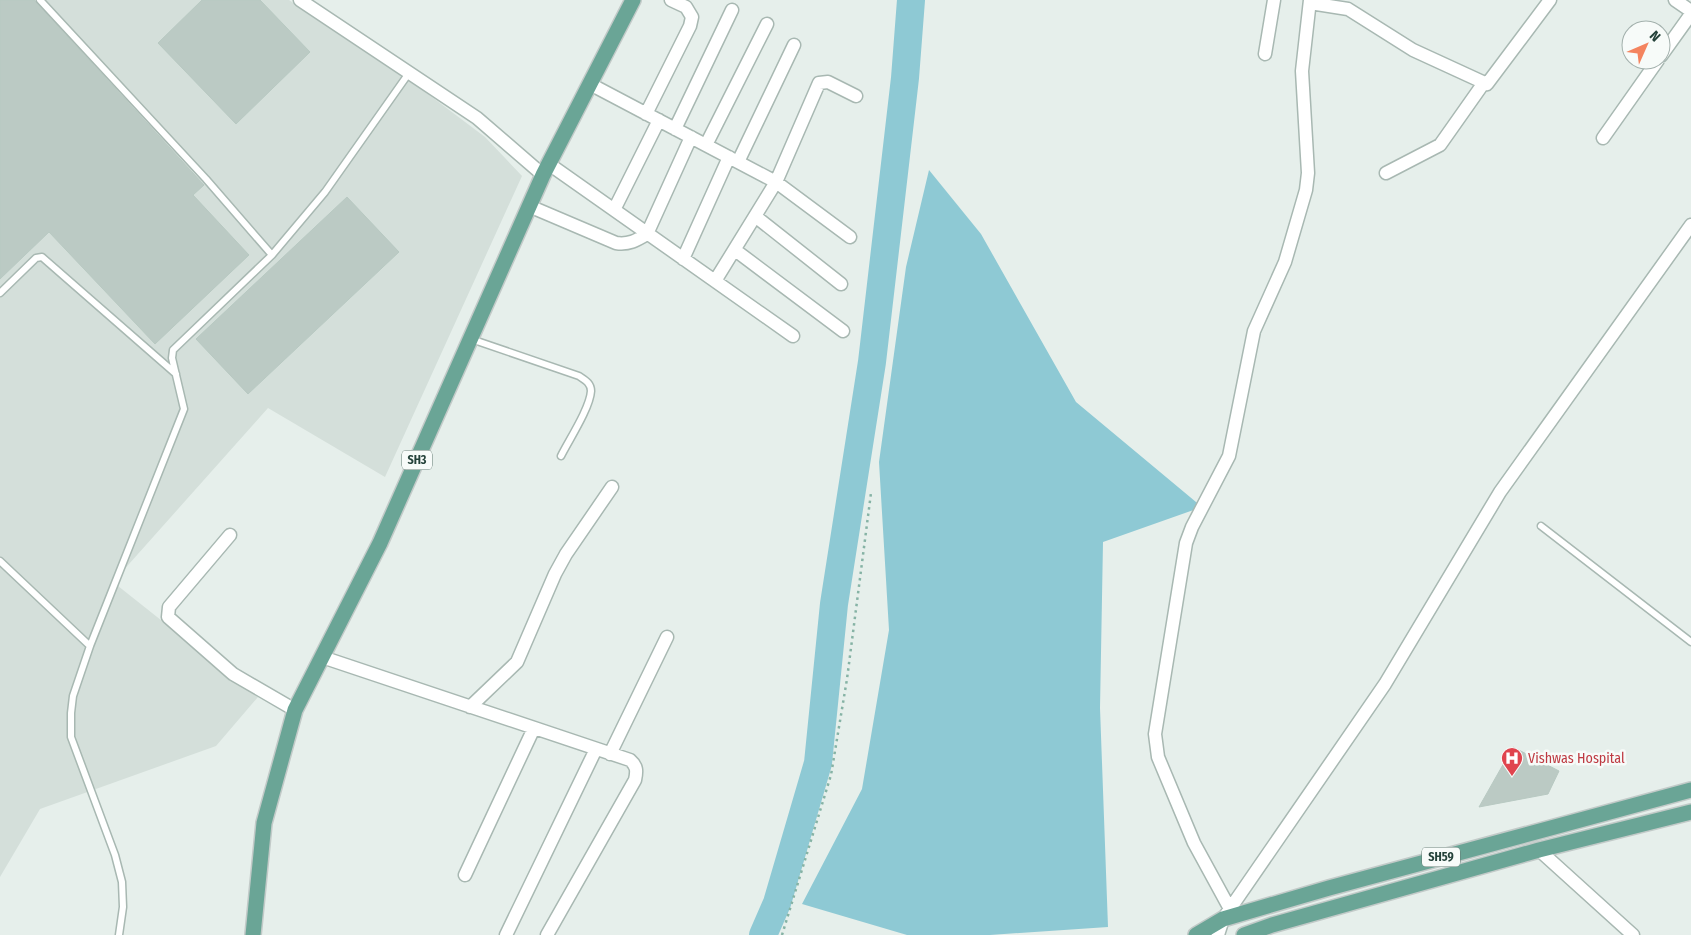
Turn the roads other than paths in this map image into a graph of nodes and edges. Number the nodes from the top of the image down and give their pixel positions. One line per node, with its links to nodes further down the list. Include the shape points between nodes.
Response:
1 (40, 0): 37 (lane)
2 (300, 0): 16 (street)
3 (633, 0): 17 (main road, SH3)
4 (671, 0): 20 (street, via 686,6 692,17)
5 (1274, 0): 14 (street)
6 (1550, 0): 18 (street, via 1490,82)
7 (1674, 0): 10 (street)
8 (1310, 1): 18 (street, via 1348,9 1413,50); 66 (street, via 1302,71 1308,173 1306,190 1285,262 1254,331 1229,456 1186,543 1155,734 1158,758)
9 (732, 10): 22 (street)
10 (1691, 13): 12 (street)
11 (767, 24): 25 (street)
12 (1671, 42)
13 (794, 45): 26 (street)
14 (1265, 54)
15 (1651, 70): 24 (street)
16 (409, 73): 27 (street, via 477,118); 37 (lane, via 325,192)
17 (590, 84): 20 (street); 27 (main road, SH3)
18 (1483, 84): 28 (street, via 1440,145)
19 (856, 96): 29 (street, via 828,82 819,83)
20 (646, 114): 21 (street)
21 (659, 120): 22 (street); 31 (street)
22 (675, 129): 23 (street)
23 (691, 137): 25 (street); 34 (street)
24 (1603, 138)
25 (706, 146): 26 (street)
26 (733, 160): 29 (street); 38 (street)
27 (546, 170): 30 (main road, SH3); 31 (street)
28 (1386, 173)
29 (776, 182): 32 (street); 35 (street)
30 (529, 206): 34 (street, via 616,243 635,242); 44 (main road, SH3)
31 (614, 210): 34 (street)
32 (755, 216): 36 (street); 40 (street)
33 (1691, 225): 66 (street, via 1500,492 1385,684)
34 (647, 234): 38 (street)
35 (850, 237)
36 (735, 250): 39 (street); 42 (street)
37 (272, 255): 45 (lane, via 173,350)
38 (683, 259): 39 (street)
39 (715, 281): 43 (street)
40 (841, 284)
41 (0, 293): 45 (lane, via 36,258 42,257)
42 (843, 331)
43 (793, 336)
44 (471, 339): 46 (lane, via 587,381 591,390 588,402); 54 (main road, SH3, via 380,543)
45 (177, 375): 53 (lane, via 184,409)
46 (561, 456)
47 (612, 487): 55 (street, via 559,567 517,662)
48 (1541, 526): 52 (lane)
49 (230, 535): 56 (street, via 169,606 168,617 234,674)
50 (0, 561): 53 (lane)
51 (667, 637): 59 (street)
52 (1691, 642)
53 (90, 646): 67 (lane, via 73,696 72,737 122,882)
54 (322, 657): 55 (street); 56 (main road, SH3)
55 (470, 707): 57 (street)
56 (295, 710): 68 (main road, SH3, via 264,823)
57 (534, 728): 58 (street); 65 (street)
58 (596, 749): 59 (street); 69 (street)
59 (610, 754): 70 (street, via 630,760 637,772 635,780)
60 (1691, 790): 62 (main road, SH59)
61 (1691, 812): 63 (main road, SH59)
62 (1494, 843): 64 (main road); 66 (main road, SH59)
63 (1539, 850): 64 (main road, SH59); 74 (street)
64 (1499, 862): 73 (main road, SH59)
65 (465, 875)
66 (1226, 914): 71 (main road, SH59); 72 (street)
67 (119, 935)
68 (253, 935)
69 (506, 935)
70 (547, 935)
71 (1196, 935)
72 (1218, 935)
73 (1244, 935)
74 (1633, 935)

